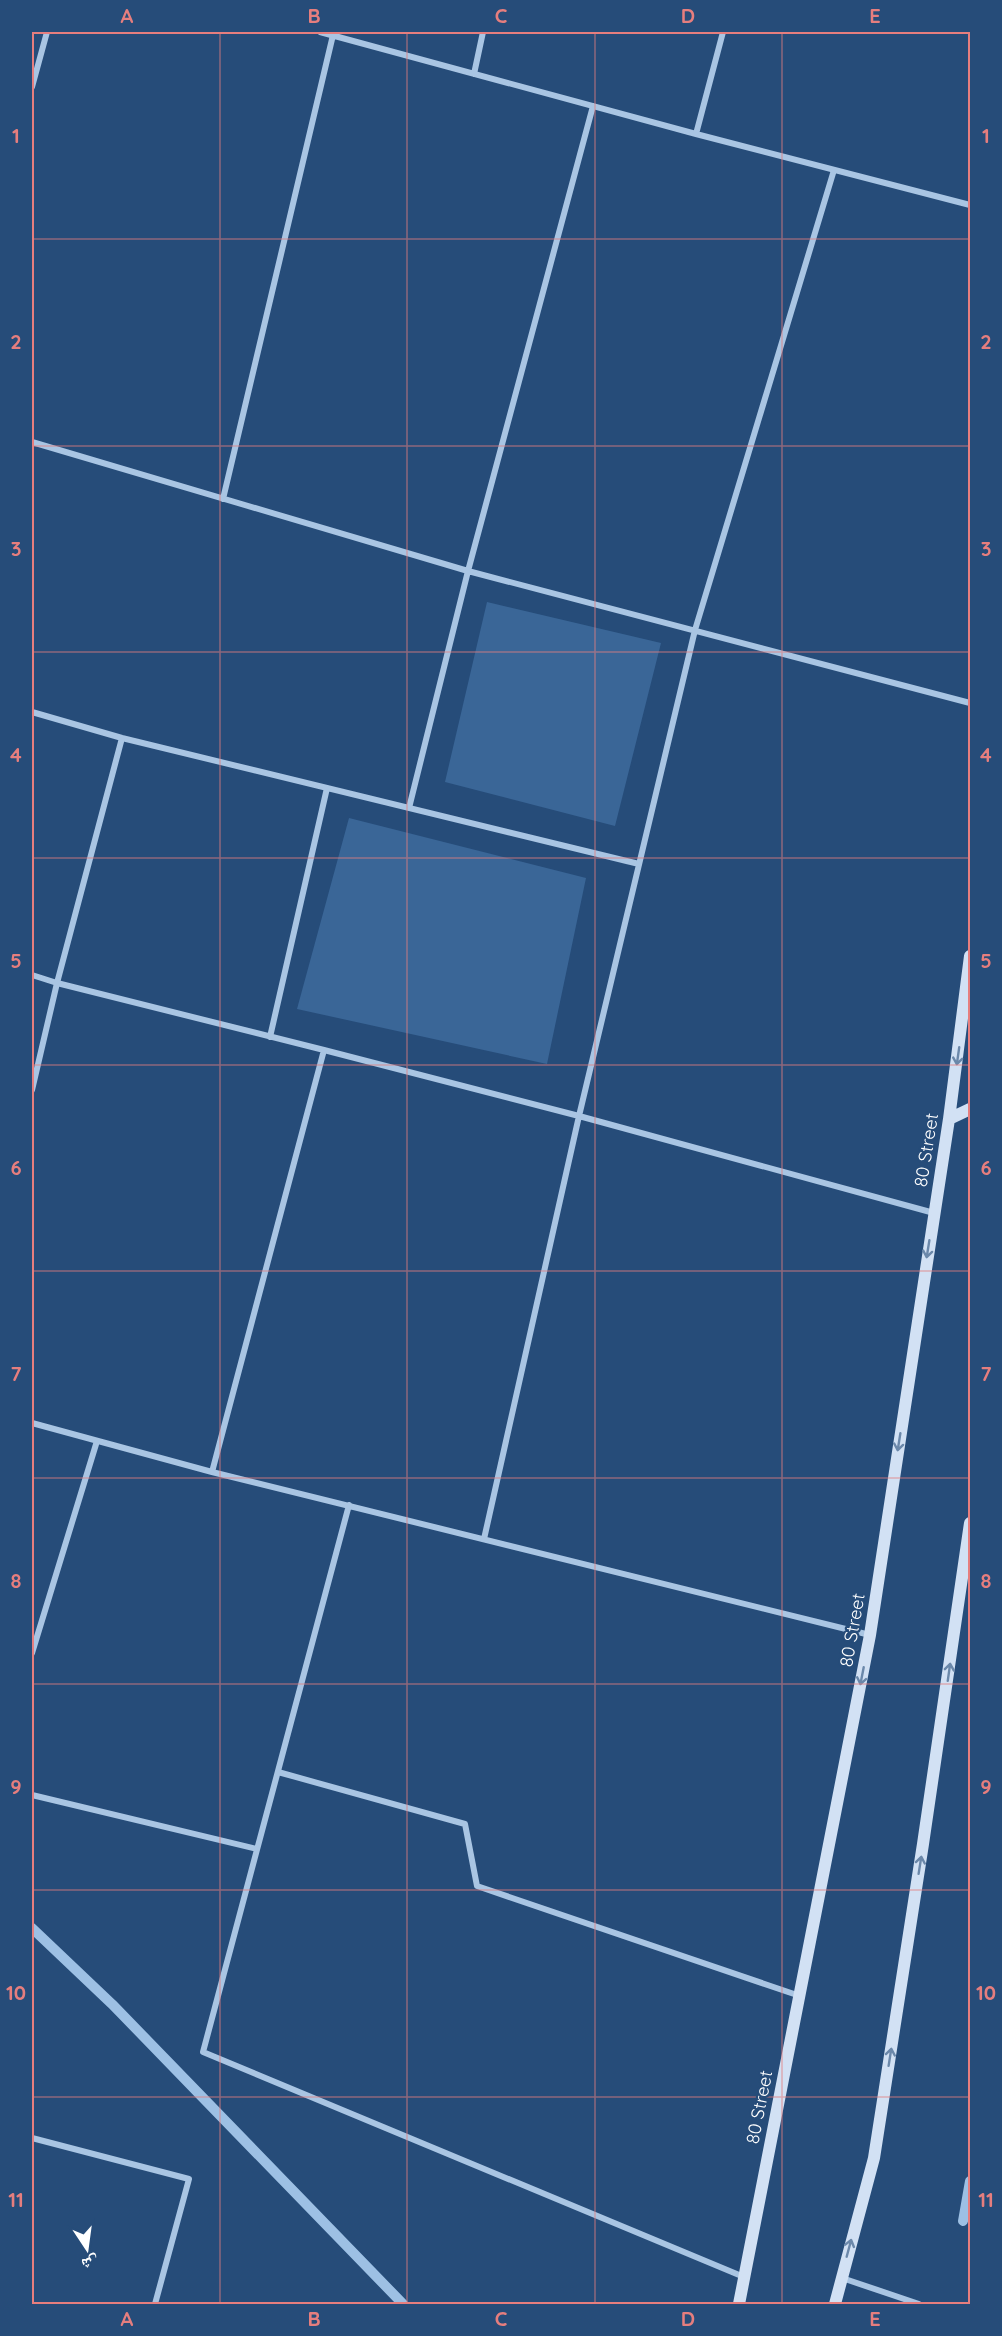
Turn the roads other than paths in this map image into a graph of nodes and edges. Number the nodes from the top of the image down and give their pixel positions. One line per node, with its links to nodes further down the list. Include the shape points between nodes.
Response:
1 (47, 32): 7 (street)
2 (320, 32): 5 (street)
3 (483, 32): 6 (street)
4 (723, 32): 9 (street)
5 (333, 35): 6 (street); 13 (street)
6 (474, 74): 8 (street)
7 (32, 87)
8 (593, 106): 9 (street); 14 (street)
9 (696, 134): 10 (street)
10 (834, 170): 11 (street); 15 (street)
11 (970, 205)
12 (32, 442): 13 (street)
13 (223, 499): 14 (street)
14 (468, 570): 15 (street); 20 (street)
15 (695, 630): 16 (street); 21 (street)
16 (970, 703)
17 (32, 712): 18 (street)
18 (122, 738): 19 (street); 24 (street)
19 (327, 788): 20 (street); 26 (street)
20 (410, 808): 21 (street)
21 (639, 864): 30 (street)
22 (970, 956): 25 (main road, 80 Street)
23 (32, 975): 24 (street)
24 (57, 983): 26 (street); 28 (street)
25 (967, 1025): 31 (main road, 80 Street, one-way to 31)
26 (270, 1037): 27 (street)
27 (324, 1050): 30 (street); 35 (street)
28 (32, 1090)
29 (970, 1109): 31 (main road)
30 (579, 1116): 32 (street); 38 (street)
31 (950, 1119): 32 (main road, 80 Street)
32 (934, 1212): 39 (main road, 80 Street, one-way to 39)
33 (32, 1423): 34 (street)
34 (97, 1441): 35 (street); 40 (street)
35 (212, 1472): 36 (street)
36 (349, 1505): 38 (street); 41 (street)
37 (970, 1523): 47 (main road, one-way to 37, via 874,2158)
38 (484, 1539): 39 (street)
39 (870, 1635): 44 (main road, 80 Street, one-way to 44)
40 (32, 1653)
41 (278, 1772): 43 (street); 44 (street, via 465,1824 477,1886)
42 (32, 1795): 43 (street)
43 (257, 1849): 46 (street, via 203,2052)
44 (800, 1995): 46 (main road, 80 Street)
45 (32, 2138): 48 (street, via 189,2179)
46 (744, 2277): 49 (main road, 80 Street)
47 (841, 2277): 50 (main road); 51 (street)
48 (155, 2304)
49 (738, 2304)
50 (835, 2304)
51 (919, 2304)

